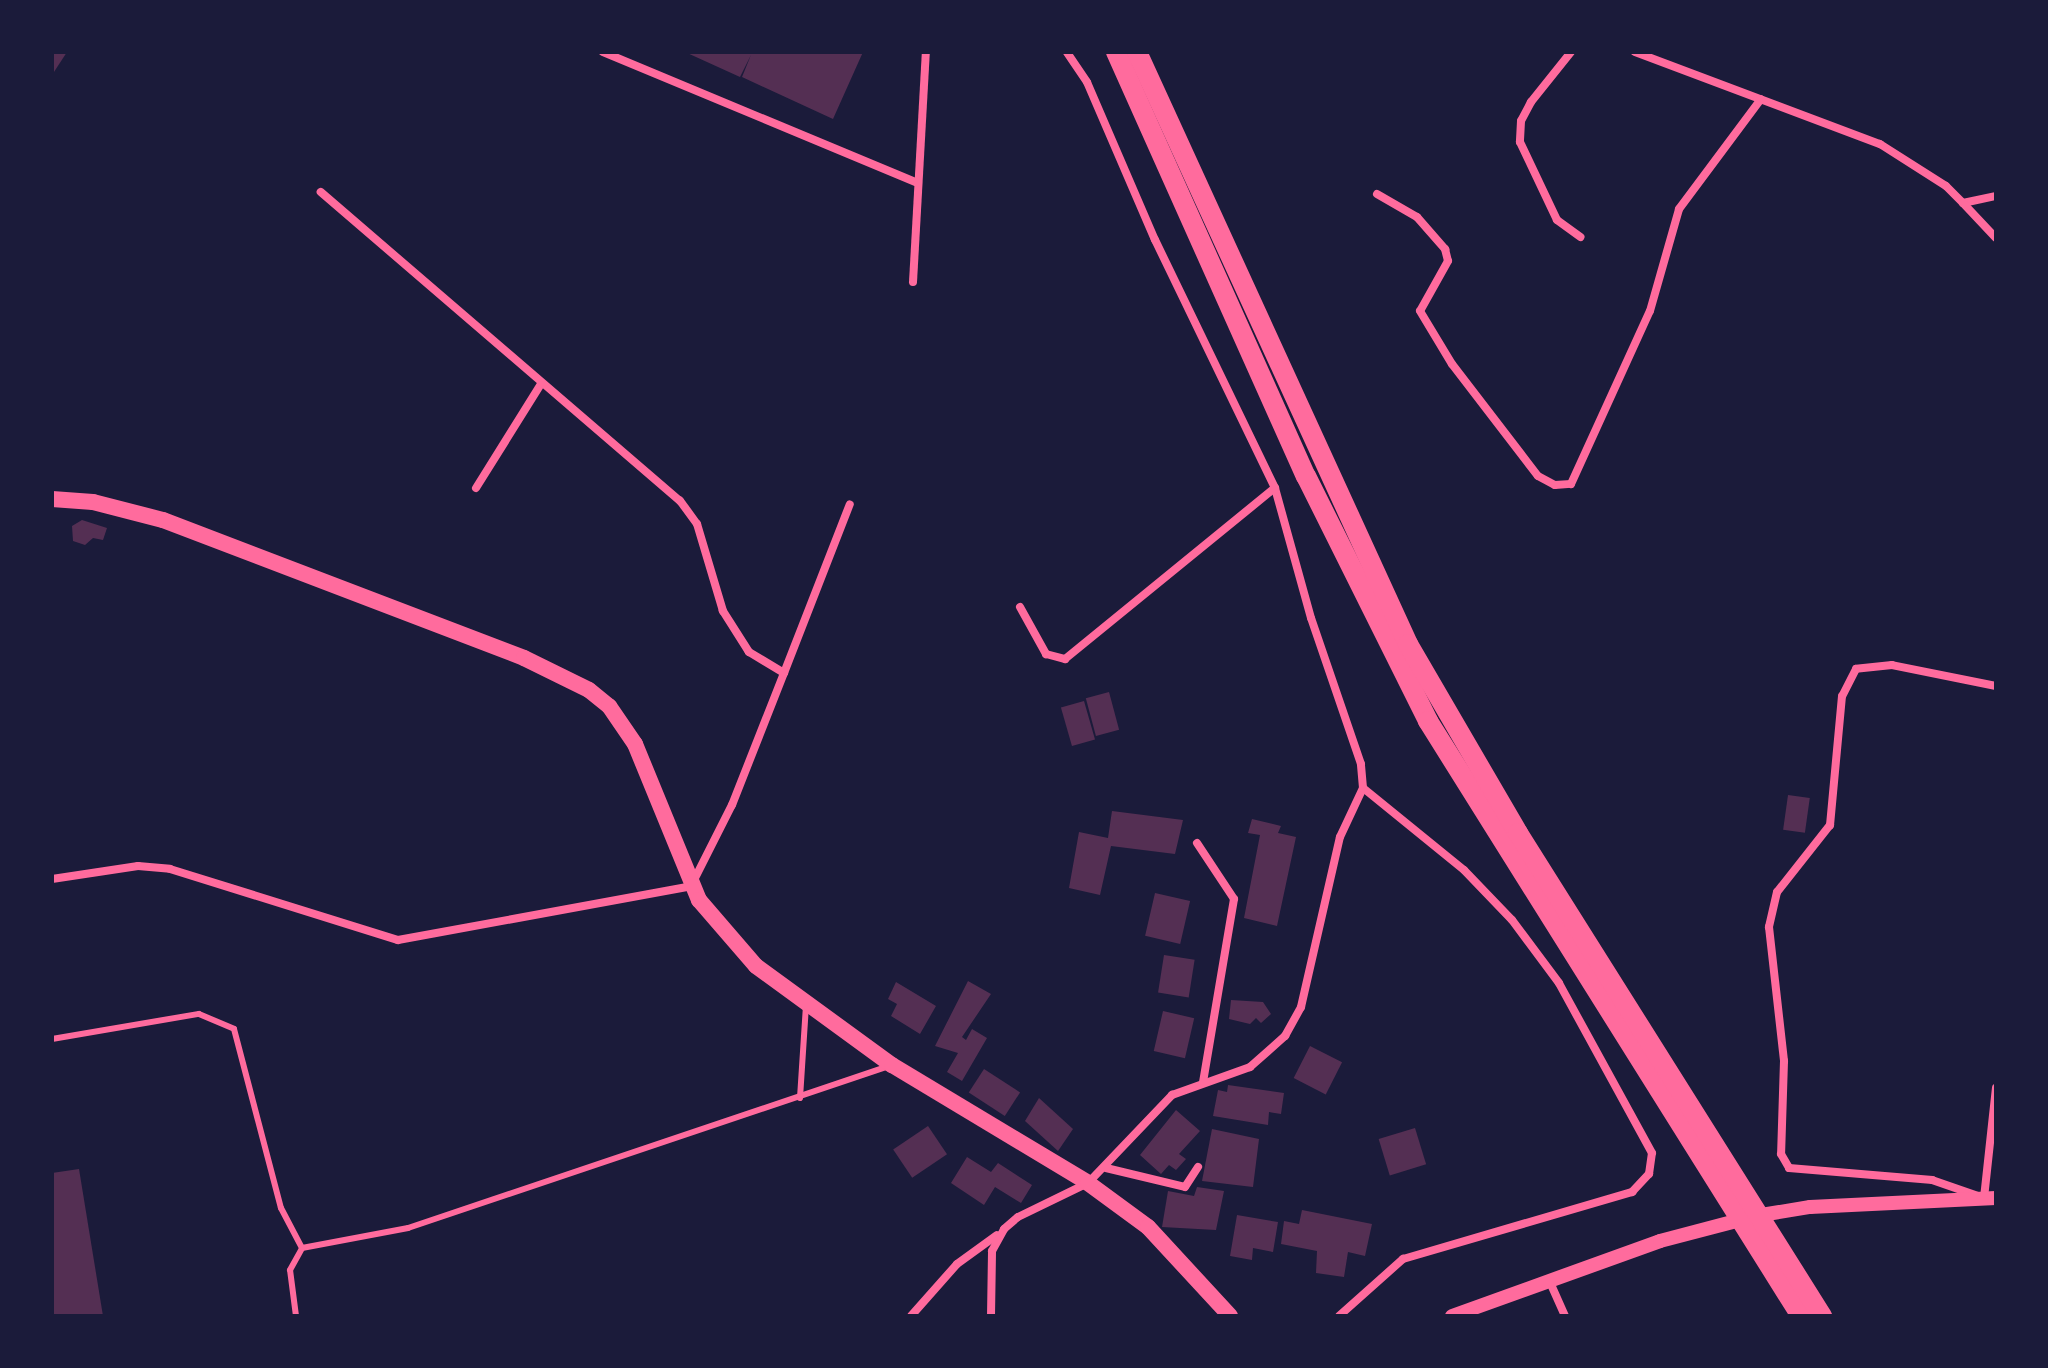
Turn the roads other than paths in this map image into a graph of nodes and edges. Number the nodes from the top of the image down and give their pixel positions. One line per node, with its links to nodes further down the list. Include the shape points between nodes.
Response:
1 (603, 52): 9 (street)
2 (926, 52): 9 (street)
3 (1067, 52): 19 (street, via 1087,82 1155,240)
4 (1116, 52): 49 (highway, via 1306,476 1428,721)
5 (1137, 52): 50 (highway, via 1408,644 1518,833)
6 (1571, 52): 14 (street, via 1531,102 1521,121 1520,142 1557,220)
7 (1635, 52): 8 (street)
8 (1761, 99): 11 (street, via 1679,209 1650,311 1571,484 1555,485 1538,476 1452,364 1420,311 1448,261 1445,249 1417,217); 13 (street, via 1880,144 1946,186)
9 (916, 182): 16 (street)
10 (321, 192): 17 (street)
11 (1377, 194)
12 (1996, 196): 13 (street)
13 (1963, 203): 15 (street)
14 (1580, 237)
15 (1996, 238)
16 (913, 282)
17 (541, 384): 18 (street); 23 (street, via 680,501 697,524 723,611 749,652)
18 (476, 488)
19 (1275, 488): 22 (street, via 1065,659 1046,654); 25 (street, via 1311,618 1361,764)
20 (52, 499): 28 (main road, via 93,502 163,520 524,658 589,690 618,716 635,744)
21 (850, 504): 23 (street)
22 (1020, 607)
23 (784, 673): 28 (street, via 732,805)
24 (1996, 686): 38 (street, via 1892,665 1856,669 1842,696 1830,825 1777,892 1769,927 1784,1061 1783,1161 1798,1169 1932,1180)
25 (1363, 788): 32 (street, via 1340,837 1295,1021 1264,1058); 46 (street, via 1464,870 1512,920 1559,983 1641,1124 1652,1153 1649,1174 1632,1192 1403,1259)
26 (1197, 843): 32 (street, via 1234,899)
27 (52, 879): 28 (street, via 138,866 170,869 398,940)
28 (691, 886): 29 (main road, via 742,951)
29 (806, 1006): 31 (main road); 34 (lane)
30 (52, 1039): 40 (lane, via 199,1014 234,1029 281,1208)
31 (892, 1065): 34 (lane); 37 (main road)
32 (1203, 1082): 36 (street, via 1151,1111)
33 (1996, 1088): 38 (street)
34 (800, 1098): 40 (lane, via 408,1228)
35 (1198, 1167): 36 (street, via 1185,1187)
36 (1106, 1168): 37 (street)
37 (1088, 1183): 39 (street); 45 (main road, via 1168,1245)
38 (1990, 1198): 41 (street, via 1810,1207 1701,1229)
39 (1004, 1229): 43 (street, via 957,1264); 44 (street, via 992,1251)
40 (302, 1248): 42 (lane, via 290,1270)
41 (1549, 1280): 47 (street); 48 (street)
42 (296, 1316)
43 (911, 1316)
44 (991, 1316)
45 (1230, 1316)
46 (1339, 1316)
47 (1452, 1316)
48 (1565, 1316)
49 (1801, 1316)
50 (1822, 1316)

